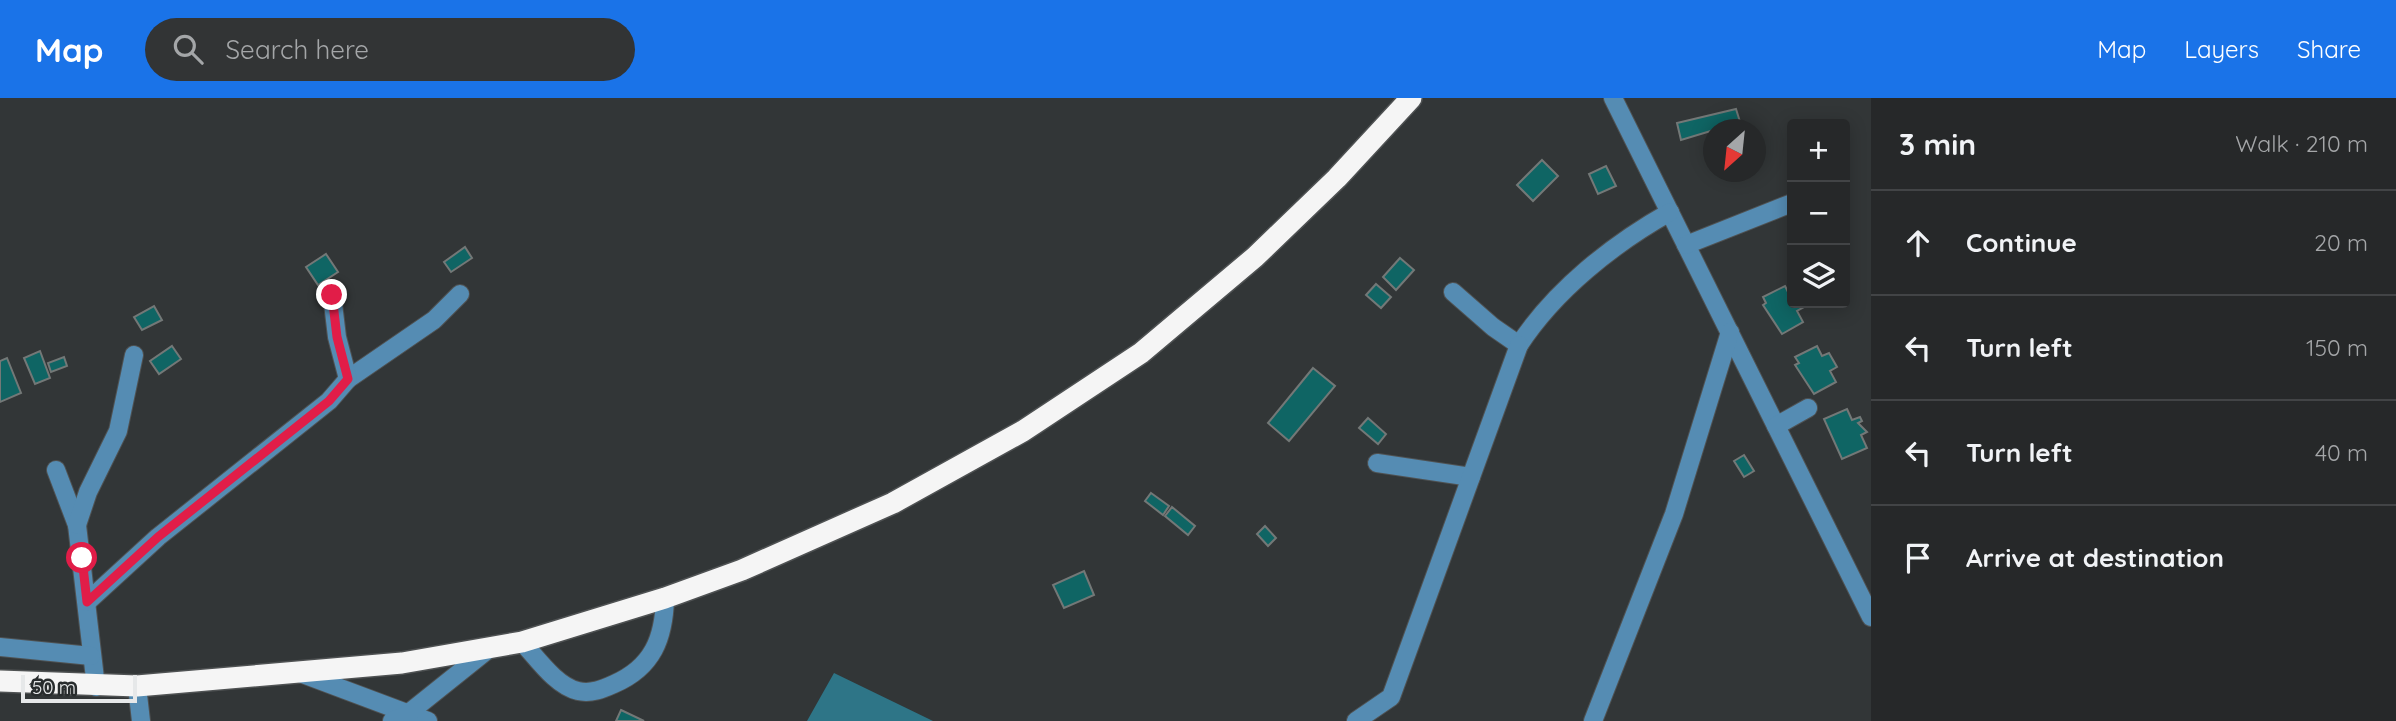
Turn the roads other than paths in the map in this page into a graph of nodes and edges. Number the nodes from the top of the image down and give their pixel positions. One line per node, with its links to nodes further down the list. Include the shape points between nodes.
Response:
1 (1411, 98): 19 (highway, via 1255,257 1113,372 1023,431 893,503 742,570)
2 (1613, 98): 4 (street)
3 (1787, 205): 5 (street)
4 (1670, 212): 5 (street); 10 (street, via 1638,230 1553,300)
5 (1686, 244): 9 (street)
6 (1453, 292): 10 (street)
7 (460, 294): 12 (street, via 434,320)
8 (332, 295): 12 (street)
9 (1730, 332): 14 (street); 34 (street, via 1674,513)
10 (1519, 345): 17 (street)
11 (134, 355): 18 (street, via 118,431)
12 (348, 379): 20 (street, via 329,401 158,537)
13 (1808, 408): 14 (street)
14 (1776, 426): 21 (street)
15 (1377, 463): 17 (street)
16 (56, 470): 18 (street)
17 (1471, 477): 33 (street, via 1391,697)
18 (77, 525): 20 (street)
19 (665, 598): 22 (highway); 22 (street, via 660,639 648,663 597,691 579,692 563,684)
20 (87, 602): 25 (street)
21 (1871, 617)
22 (522, 642): 24 (highway)
23 (0, 647): 25 (street)
24 (491, 647): 26 (highway, via 402,663); 30 (street)
25 (91, 656): 29 (street)
26 (295, 671): 28 (highway); 30 (street)
27 (0, 681): 29 (highway)
28 (137, 686): 29 (highway); 31 (street)
29 (96, 687)
30 (400, 717): 32 (street)
31 (141, 721)
32 (428, 721)
33 (1356, 721)
34 (1593, 721)

